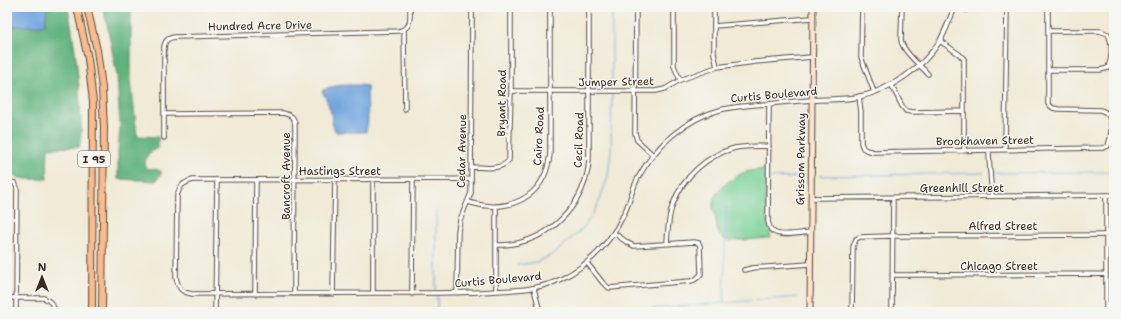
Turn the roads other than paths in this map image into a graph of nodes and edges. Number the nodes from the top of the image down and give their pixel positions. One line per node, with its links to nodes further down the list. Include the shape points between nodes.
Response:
1 (77, 7): 90 (highway, I 95, via 88,60 93,102)
2 (87, 7): 91 (highway, I 95, via 97,50 102,88)
3 (410, 7): 21 (street, via 410,21)
4 (472, 7): 48 (street, Cedar Avenue)
5 (511, 7): 31 (street, Bryant Road)
6 (550, 7): 32 (street, Cairo Road)
7 (589, 7): 33 (street, Cecil Road)
8 (636, 7): 34 (street)
9 (674, 7): 29 (street, via 674,66)
10 (714, 7): 20 (street)
11 (813, 7): 19 (main road, Grissom Parkway)
12 (862, 7): 35 (street, via 862,57)
13 (902, 7): 25 (street, via 902,45)
14 (955, 7): 23 (street, Curtis Boulevard)
15 (958, 7): 18 (street)
16 (1007, 7): 46 (street)
17 (1048, 7): 22 (street)
18 (966, 10)
19 (812, 18): 20 (street); 24 (main road, Grissom Parkway)
20 (714, 26): 26 (street)
21 (404, 30): 39 (street); 41 (street, Hundred Acre Drive, via 170,38 164,47)
22 (1048, 30): 27 (street); 27 (street, via 1100,31 1108,34 1111,40 1111,61 1108,68)
23 (940, 41): 25 (street, Curtis Boulevard); 40 (street, via 964,59)
24 (812, 57): 26 (street, Jumper Street); 37 (main road, Grissom Parkway)
25 (920, 65): 28 (street); 30 (street, Curtis Boulevard)
26 (717, 67): 29 (street, Jumper Street)
27 (1048, 70): 46 (street, Brookhaven Street, via 1048,104 1058,109 1104,110 1110,118 1108,146)
28 (928, 74)
29 (680, 80): 34 (street, Jumper Street, via 656,91)
30 (891, 84): 35 (street, Curtis Boulevard); 40 (street, via 906,111)
31 (511, 91): 32 (street, Jumper Street); 48 (street, Bryant Road, via 509,160 503,166)
32 (550, 91): 33 (street, Jumper Street); 63 (street, Cairo Road, via 550,154 545,175 528,196 520,201)
33 (589, 91): 34 (street, Jumper Street); 70 (street, Cecil Road, via 588,168 575,203 544,233 512,244)
34 (635, 91): 47 (street, via 635,133 637,140)
35 (874, 92): 36 (street, Curtis Boulevard)
36 (858, 96): 37 (street, Curtis Boulevard); 44 (street, Brookhaven Street, via 861,143 866,150)
37 (812, 100): 38 (street, Curtis Boulevard); 61 (main road, Grissom Parkway)
38 (769, 104): 43 (street); 47 (street, Curtis Boulevard, via 733,107 700,117 685,125)
39 (405, 109)
40 (964, 111): 44 (street)
41 (164, 114): 42 (street); 52 (street, Bancroft Avenue, via 289,114 295,124)
42 (164, 138)
43 (769, 146): 64 (street, via 770,229 780,234); 69 (street, via 748,146 721,153 691,174 681,186 673,204)
44 (964, 150): 45 (street, Brookhaven Street)
45 (989, 150): 46 (street, Brookhaven Street); 59 (street)
46 (1006, 150)
47 (652, 155): 65 (street, Curtis Boulevard, via 638,179 625,214)
48 (472, 167): 49 (street, Cedar Avenue)
49 (471, 179): 55 (street, Hastings Street); 62 (street, Cedar Avenue)
50 (216, 180): 51 (street, Hastings Street); 77 (street, Hastings Street, via 185,182 177,196 176,278); 81 (street)
51 (256, 180): 52 (street, Hastings Street); 82 (street)
52 (295, 180): 53 (street, Hastings Street); 83 (street, Bancroft Avenue)
53 (334, 180): 54 (street, Hastings Street); 84 (street)
54 (373, 180): 55 (street, Hastings Street); 79 (street)
55 (413, 180): 85 (street)
56 (7, 181): 87 (street, via 15,183 17,188)
57 (1106, 195): 58 (street, Greenhill Street); 59 (street, Greenhill Street); 66 (street)
58 (1114, 195)
59 (992, 196): 60 (street, Greenhill Street)
60 (893, 197): 61 (street, Greenhill Street); 68 (street)
61 (811, 198): 64 (main road, Grissom Parkway)
62 (468, 202): 63 (street, Cairo Road, via 480,206); 80 (street, Cedar Avenue, via 458,231)
63 (496, 206): 70 (street)
64 (810, 232): 72 (main road, Grissom Parkway)
65 (614, 233): 69 (street, via 634,246); 71 (street, Curtis Boulevard)
66 (1107, 234): 67 (street, Alfred Street); 68 (street, Alfred Street); 74 (street)
67 (1114, 234)
68 (892, 236): 75 (street); 95 (street, Alfred Street, via 856,239 853,247)
69 (667, 243): 71 (street, via 699,243 701,274 698,278 691,281 609,288)
70 (496, 245): 78 (street)
71 (586, 263): 76 (street, Curtis Boulevard, via 549,285)
72 (810, 264): 73 (street); 94 (main road, Grissom Parkway)
73 (744, 270)
74 (1106, 274): 75 (street, Chicago Street); 97 (street)
75 (892, 276): 96 (street)
76 (534, 288): 78 (street, Curtis Boulevard); 93 (street)
77 (182, 290): 81 (street, Curtis Boulevard, via 192,294)
78 (496, 291): 80 (street, Curtis Boulevard)
79 (373, 293): 84 (street, Curtis Boulevard); 85 (street, Curtis Boulevard)
80 (457, 293): 85 (street, Curtis Boulevard)
81 (215, 294): 82 (street, Curtis Boulevard); 92 (street)
82 (255, 294): 83 (street, Curtis Boulevard)
83 (294, 294): 84 (street, Curtis Boulevard)
84 (333, 294)
85 (412, 294)
86 (7, 298): 87 (street)
87 (16, 298): 88 (street); 89 (street, via 44,298 52,303)
88 (16, 312)
89 (55, 312)
90 (92, 312)
91 (102, 312)
92 (215, 312)
93 (540, 312)
94 (810, 312)
95 (852, 312)
96 (892, 312)
97 (1106, 312)

